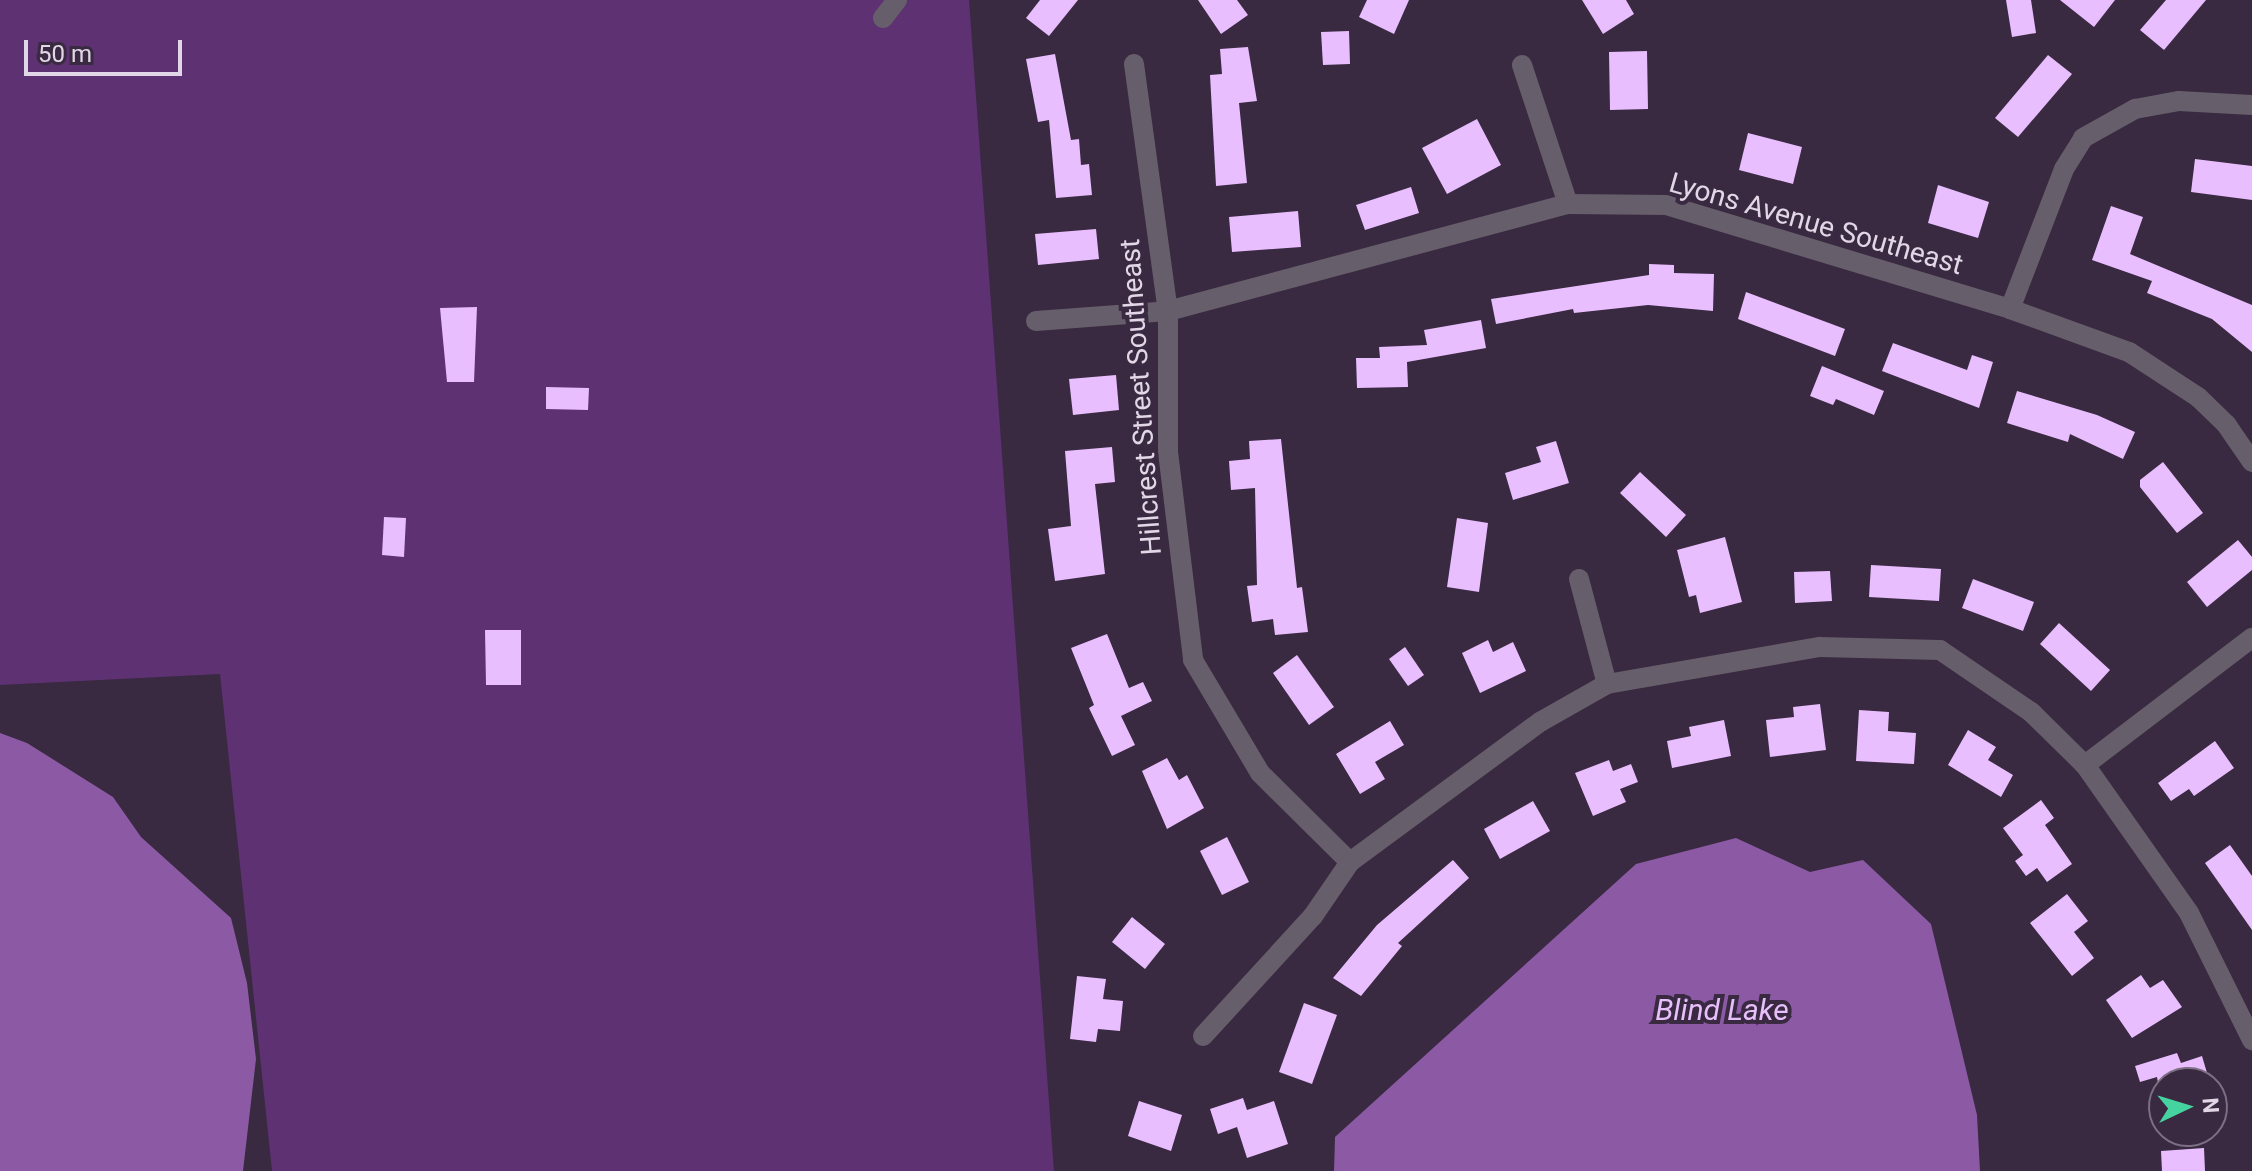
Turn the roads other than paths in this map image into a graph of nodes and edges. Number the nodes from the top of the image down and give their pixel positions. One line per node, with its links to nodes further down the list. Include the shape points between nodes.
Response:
1 (897, 0): 2 (street)
2 (883, 18)
3 (1134, 64): 8 (street, Hillcrest Street Southeast)
4 (1522, 65): 6 (street)
5 (2252, 105): 7 (street, via 2179,101 2135,109 2083,138 2064,169)
6 (1568, 204): 7 (street, Lyons Avenue Southeast, via 1666,205); 8 (street, Lyons Avenue Southeast)
7 (2010, 309): 10 (street, Lyons Avenue Southeast, via 2129,352 2168,373 2226,424)
8 (1168, 311): 9 (street, Lyons Avenue Southeast); 15 (street, Hillcrest Street Southeast, via 1168,452 1193,660 1260,773)
9 (1036, 321)
10 (2252, 462)
11 (1579, 579): 13 (street)
12 (2252, 638): 14 (street)
13 (1607, 684): 14 (street, via 1820,647 1940,650 2031,712); 15 (street, via 1540,722)
14 (2085, 765): 17 (street, via 2189,913)
15 (1350, 862): 16 (street, via 1313,916)
16 (1203, 1036)
17 (2252, 1040)

